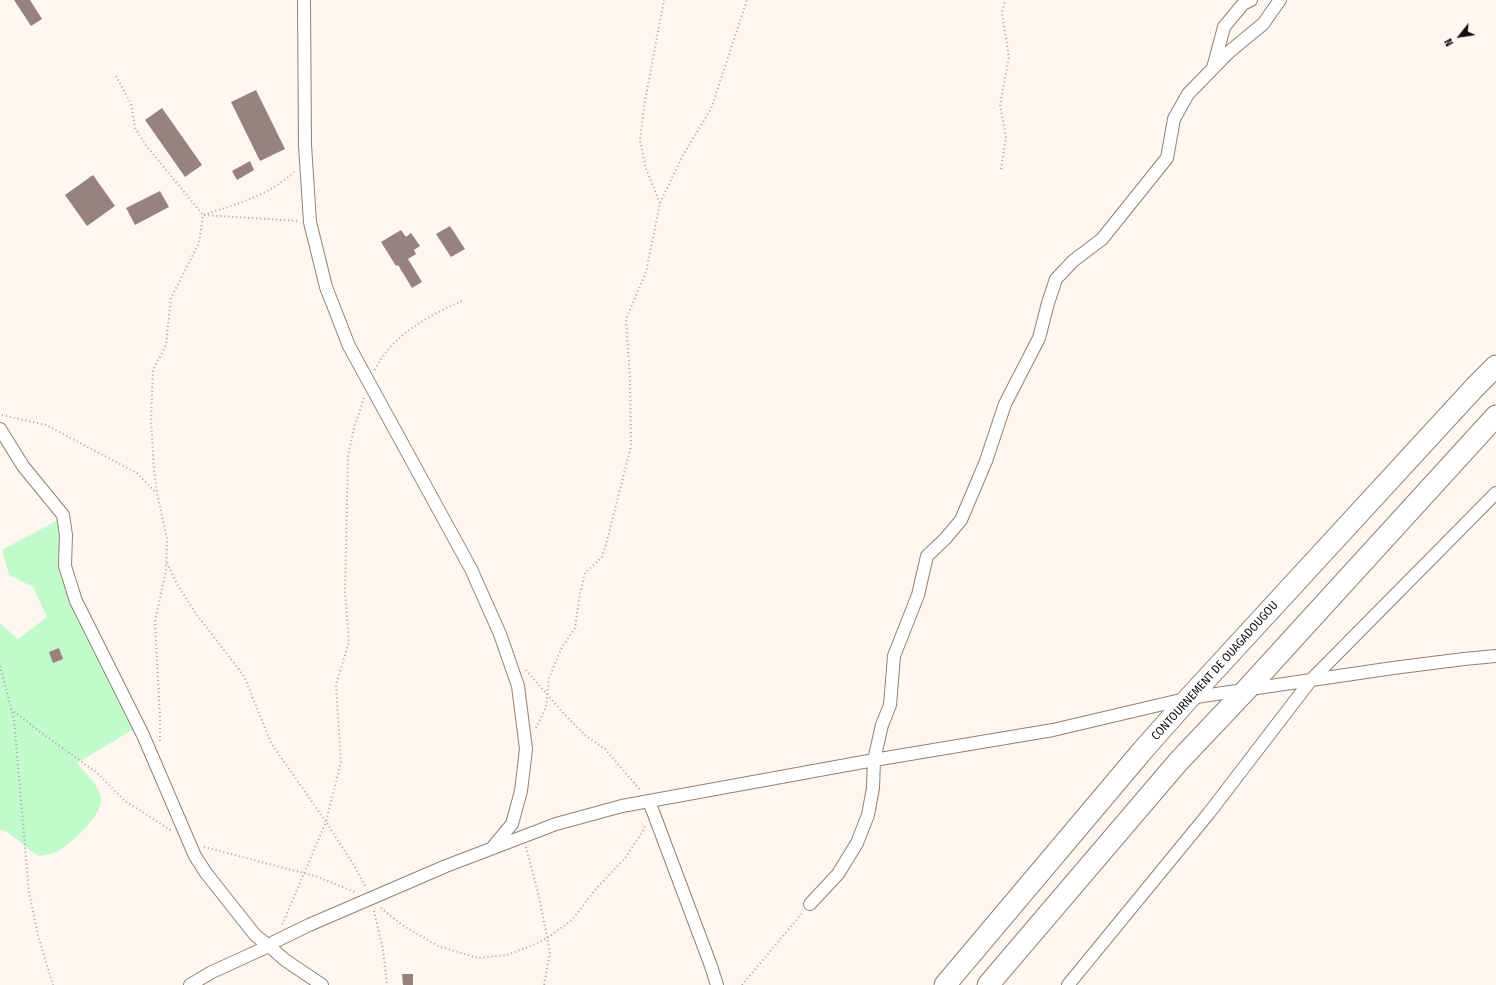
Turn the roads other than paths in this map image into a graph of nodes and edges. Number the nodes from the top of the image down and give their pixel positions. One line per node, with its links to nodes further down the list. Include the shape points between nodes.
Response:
1 (304, 0): 15 (street, via 305,145 310,222 326,287 348,346 471,569 500,634 518,686 526,749 521,791 512,824)
2 (1251, 0): 4 (street, via 1243,4 1224,27)
3 (1280, 0): 4 (street, via 1263,24)
4 (1213, 69): 13 (street, via 1188,94 1174,119 1167,158 1102,239 1073,261 1056,279 1039,338 1005,404 986,461 961,520 927,556 918,595 894,656 890,705 882,725)
5 (1496, 366): 12 (highway, CONTOURNEMENT DE OUAGADOUGOU)
6 (1496, 416): 11 (highway)
7 (0, 429): 17 (street, via 23,466 63,515 66,535 65,566 76,601 143,735 194,856 255,935)
8 (1496, 493): 10 (street)
9 (1496, 656): 10 (street)
10 (1311, 680): 11 (street); 23 (street, via 1209,813)
11 (1247, 689): 12 (street); 22 (highway, via 1178,762)
12 (1189, 698): 13 (street, via 1053,730); 21 (highway, CONTOURNEMENT DE OUAGADOUGOU, via 1142,750)
13 (874, 760): 14 (street); 16 (street, via 873,788 868,815 857,843 838,874)
14 (649, 801): 15 (street, via 563,822); 20 (street)
15 (492, 849): 17 (street, via 371,898)
16 (810, 904)
17 (272, 944): 18 (street); 19 (street, via 285,960)
18 (190, 985)
19 (322, 985)
20 (717, 985)
21 (945, 985)
22 (988, 985)
23 (1068, 985)

